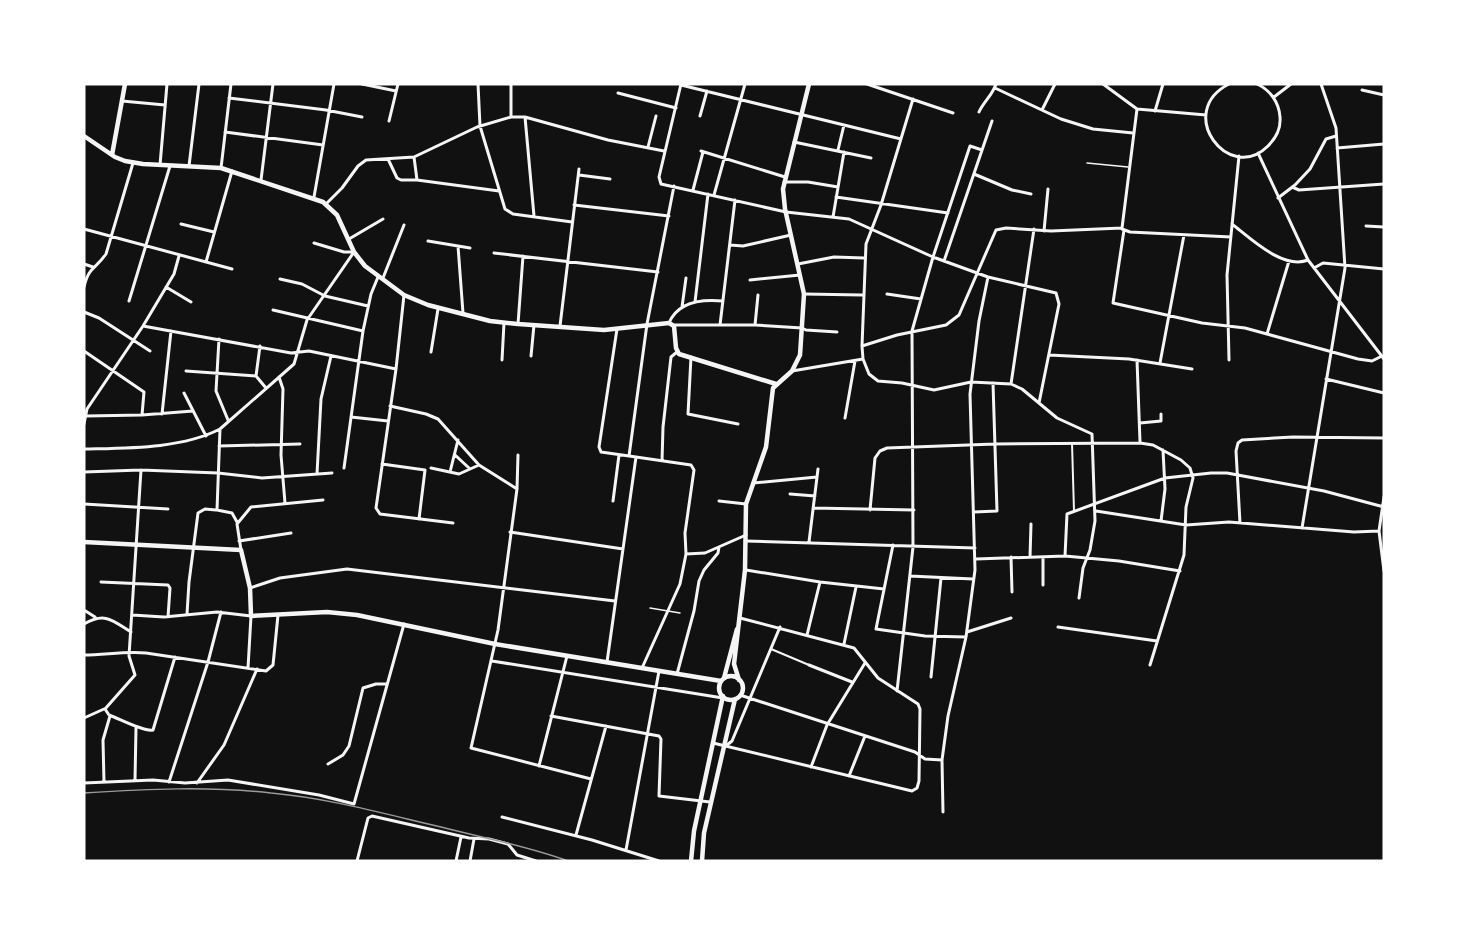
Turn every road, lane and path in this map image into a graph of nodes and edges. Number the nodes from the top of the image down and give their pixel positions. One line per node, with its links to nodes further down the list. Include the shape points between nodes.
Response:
1 (125, 84): 34 (main road)
2 (167, 84): 36 (street)
3 (199, 84): 81 (street)
4 (231, 84): 31 (street)
5 (273, 84): 35 (street)
6 (334, 84): 39 (street)
7 (362, 84): 25 (street)
8 (398, 84): 25 (street)
9 (478, 84): 54 (street)
10 (511, 84): 49 (street)
11 (681, 84): 26 (street); 37 (street)
12 (745, 84): 32 (street)
13 (809, 84): 44 (main road)
14 (867, 84): 33 (street)
15 (1055, 84): 40 (street)
16 (1103, 84): 27 (street)
17 (1113, 84): 27 (street)
18 (1163, 84): 41 (street)
19 (1229, 84): 45 (street, via 1213,96)
20 (1257, 84): 30 (street)
21 (1291, 84): 30 (street)
22 (1321, 84): 59 (street)
23 (995, 86): 40 (street); 42 (street, via 993,95)
24 (1362, 90): 29 (street)
25 (396, 91): 52 (street)
26 (707, 91): 32 (street); 47 (street)
27 (1112, 91): 38 (street)
28 (618, 93): 37 (street)
29 (1384, 95)
30 (1274, 97): 70 (street, via 1280,111 1280,126 1270,145)
31 (230, 98): 35 (street); 55 (street)
32 (740, 99): 44 (street); 76 (street)
33 (913, 99): 43 (street); 60 (street)
34 (122, 101): 36 (street); 71 (main road)
35 (270, 102): 39 (street); 58 (street)
36 (165, 105): 79 (street)
37 (676, 108): 68 (street)
38 (1137, 109): 41 (street); 56 (street)
39 (329, 110): 48 (street); 63 (street)
40 (1042, 110): 56 (street, via 1093,129)
41 (1155, 111): 45 (street)
42 (979, 112)
43 (953, 113)
44 (801, 114): 53 (street); 61 (main road)
45 (1206, 115): 72 (street, via 1207,130 1215,144)
46 (656, 116): 64 (street)
47 (700, 116)
48 (362, 117)
49 (511, 117): 50 (street); 54 (street)
50 (525, 117): 64 (street); 112 (street)
51 (992, 120): 67 (street)
52 (389, 121)
53 (844, 125): 60 (street); 66 (street)
54 (480, 126): 73 (street); 99 (street)
55 (225, 132): 58 (street); 83 (street)
56 (1133, 133): 82 (street)
57 (84, 136): 71 (main road)
58 (266, 136): 63 (street); 90 (street)
59 (1336, 136): 65 (street); 95 (street, via 1326,139 1310,169)
60 (901, 139): 109 (street)
61 (794, 142): 66 (street); 89 (main road)
62 (1384, 144): 65 (street)
63 (323, 145): 103 (street)
64 (648, 147): 68 (street)
65 (1337, 148): 96 (street)
66 (838, 150): 69 (street)
67 (982, 150): 86 (street); 111 (street, via 970,146)
68 (665, 151): 93 (street, via 659,177 661,184)
69 (844, 152): 74 (street); 94 (street)
70 (1258, 153): 72 (street); 105 (street)
71 (112, 155): 77 (main road)
72 (1239, 156): 118 (street)
73 (414, 157): 75 (street); 91 (street)
74 (871, 158)
75 (388, 159): 91 (street, via 397,178); 107 (street, via 362,162)
76 (724, 159): 89 (street); 98 (street, via 702,152); 102 (street)
77 (134, 163): 79 (main road); 130 (street)
78 (1087, 163): 82 (lane)
79 (160, 165): 80 (main road)
80 (170, 166): 81 (main road); 137 (street)
81 (189, 166): 83 (main road)
82 (1129, 167): 124 (street)
83 (221, 168): 85 (main road)
84 (579, 169): 87 (street)
85 (232, 171): 90 (main road); 127 (street)
86 (974, 174): 101 (street); 147 (street)
87 (579, 175): 88 (street); 108 (street)
88 (610, 178)
89 (785, 179): 94 (street); 110 (main road)
90 (261, 180): 103 (main road)
91 (417, 180): 99 (street)
92 (1384, 184): 96 (street)
93 (674, 186): 98 (street); 113 (street)
94 (838, 187): 104 (street)
95 (1292, 187): 96 (street); 105 (street)
96 (1339, 187): 152 (street)
97 (1048, 189): 126 (street)
98 (693, 190): 100 (street)
99 (499, 191): 112 (street, via 505,209)
100 (708, 194): 102 (street); 179 (street)
101 (1031, 194)
102 (714, 195): 106 (street)
103 (314, 197): 107 (main road)
104 (836, 198): 109 (street); 114 (street)
105 (1278, 198): 146 (street)
106 (735, 200): 110 (street); 135 (street)
107 (326, 204): 132 (main road, via 337,215)
108 (574, 205): 113 (street); 116 (street)
109 (881, 205): 111 (street); 122 (street)
110 (786, 212): 114 (street); 129 (main road)
111 (948, 213): 143 (street)
112 (534, 216): 116 (street)
113 (669, 216): 157 (street)
114 (833, 217): 122 (street)
115 (384, 219): 132 (street)
116 (572, 222): 145 (street)
117 (181, 224): 127 (street)
118 (1232, 224): 131 (street); 148 (street)
119 (404, 225): 161 (street)
120 (1366, 226): 121 (street)
121 (1384, 227)
122 (871, 228): 143 (street); 144 (street)
123 (84, 229): 130 (street)
124 (1123, 229): 126 (street); 128 (street); 186 (street, via 1113,303)
125 (1034, 230): 126 (street); 158 (street, via 995,231); 165 (street)
126 (1044, 231)
127 (214, 232): 149 (street)
128 (1185, 234): 131 (street); 186 (street)
129 (791, 235): 135 (street, via 743,246); 151 (main road)
130 (112, 236): 137 (street); 153 (street, via 106,254)
131 (1231, 237): 197 (street)
132 (349, 239): 139 (main road)
133 (428, 241): 136 (street)
134 (314, 243): 139 (street)
135 (730, 245): 177 (street)
136 (458, 246): 138 (street); 185 (street)
137 (146, 247): 141 (street); 176 (street)
138 (470, 248)
139 (354, 252): 161 (main road); 173 (street)
140 (494, 252): 142 (street)
141 (179, 256): 149 (street); 167 (street)
142 (523, 256): 145 (street); 189 (street)
143 (933, 257): 147 (street); 174 (street)
144 (864, 258): 151 (street, via 834,257); 172 (street)
145 (568, 260): 157 (street); 196 (street)
146 (1308, 260): 148 (street); 154 (street)
147 (944, 261): 158 (street)
148 (1289, 261): 204 (street)
149 (206, 262): 155 (street)
150 (84, 264): 153 (street)
151 (798, 264): 159 (main road)
152 (1345, 265): 154 (street, via 1323,263); 156 (street); 175 (street)
153 (93, 267): 166 (street)
154 (1314, 268): 175 (street)
155 (232, 269)
156 (1384, 269)
157 (658, 272): 190 (street)
158 (977, 273): 160 (street); 202 (street, via 959,315 946,325)
159 (800, 275): 164 (street); 168 (main road)
160 (988, 276): 165 (street); 236 (street)
161 (380, 278): 170 (main road); 180 (street)
162 (686, 278): 181 (street)
163 (280, 279): 173 (street, via 302,284)
164 (750, 280)
165 (1024, 285): 215 (street, via 1056,293 1059,304); 239 (street)
166 (84, 287)
167 (166, 287): 178 (street); 195 (street)
168 (804, 294): 172 (street); 198 (main road)
169 (887, 294): 174 (street)
170 (404, 295): 182 (main road); 227 (street)
171 (758, 295): 194 (street)
172 (862, 295): 208 (street)
173 (325, 296): 180 (street); 187 (street)
174 (921, 299): 202 (street)
175 (1339, 299): 212 (street); 219 (street)
176 (129, 301)
177 (723, 301): 179 (street); 193 (street)
178 (191, 302)
179 (695, 302): 181 (street)
180 (368, 306): 201 (street)
181 (682, 307): 191 (street)
182 (438, 309): 185 (main road); 213 (street)
183 (273, 310): 187 (street)
184 (84, 312): 206 (street)
185 (463, 315): 188 (main road)
186 (1169, 316): 197 (street); 226 (street)
187 (308, 319): 201 (street); 211 (street)
188 (504, 323): 189 (main road); 221 (street)
189 (518, 324): 192 (main road)
190 (647, 324): 191 (main road); 199 (main road); 277 (street)
191 (671, 324): 193 (street); 214 (main road)
192 (534, 325): 196 (main road); 217 (street)
193 (720, 325): 194 (street)
194 (755, 325): 198 (street)
195 (143, 326): 200 (street); 206 (street)
196 (560, 326): 199 (main road)
197 (1228, 326): 204 (street); 223 (street)
198 (802, 327): 203 (street); 231 (main road, via 800,355)
199 (617, 329): 276 (street, via 599,447 601,452)
200 (171, 331): 205 (street); 247 (street)
201 (363, 331): 225 (street)
202 (912, 331): 208 (street); 240 (street)
203 (837, 332)
204 (1267, 335): 212 (street)
205 (219, 339): 207 (street); 232 (street)
206 (134, 340): 210 (street); 229 (street)
207 (260, 346): 211 (street, via 291,353); 233 (street)
208 (862, 346): 220 (street)
209 (84, 351): 229 (street)
210 (150, 351)
211 (300, 351): 216 (street); 234 (street, via 294,364)
212 (1330, 351): 219 (street, via 1369,361); 235 (street)
213 (431, 352)
214 (677, 352): 218 (main road); 279 (street, via 671,357)
215 (1049, 355): 222 (street); 244 (street)
216 (331, 356): 225 (street); 291 (street, via 321,399)
217 (531, 356)
218 (691, 357): 238 (main road); 257 (street, via 688,414)
219 (1383, 358)
220 (863, 359): 224 (street); 240 (street, via 876,381)
221 (502, 360)
222 (1137, 360): 226 (street); 255 (street)
223 (1230, 360)
224 (855, 361): 231 (street); 252 (street)
225 (357, 362): 227 (street); 251 (street)
226 (1160, 363): 228 (street)
227 (396, 369): 245 (street)
228 (1192, 369)
229 (113, 370): 249 (street, via 144,392); 250 (street)
230 (186, 371): 232 (street)
231 (792, 371): 238 (main road)
232 (217, 373): 233 (street); 253 (street, via 216,392)
233 (256, 376): 241 (street)
234 (279, 377): 241 (street); 269 (street, via 283,389)
235 (1326, 379): 243 (street); 260 (street)
236 (971, 382): 237 (street); 240 (street, via 934,390); 267 (street)
237 (993, 383): 239 (street); 268 (street)
238 (776, 384): 297 (main road, via 771,394 766,447)
239 (1011, 384): 244 (street)
240 (912, 385): 271 (street)
241 (266, 388): 253 (street)
242 (184, 393): 246 (street)
243 (1384, 393)
244 (1039, 403): 265 (street, via 1057,418 1092,434)
245 (390, 406): 254 (street); 262 (street, via 435,417)
246 (193, 411): 247 (street); 259 (street)
247 (162, 414): 249 (street)
248 (1161, 414): 255 (street, via 1161,421)
249 (142, 415): 250 (street)
250 (85, 416): 256 (street)
251 (351, 417): 254 (street); 282 (street)
252 (845, 418)
253 (228, 420): 258 (street)
254 (388, 421): 280 (street)
255 (1139, 423): 263 (street)
256 (84, 424)
257 (738, 424)
258 (220, 429): 259 (street); 270 (street)
259 (206, 436): 272 (street, via 138,447)
260 (1316, 437): 261 (street); 293 (street, via 1243,439 1236,451); 299 (street)
261 (1384, 438)
262 (458, 440): 274 (street); 281 (street)
263 (1140, 442): 265 (street); 273 (street)
264 (1072, 443): 265 (street); 268 (street); 317 (street)
265 (1094, 443): 307 (street)
266 (300, 444): 269 (street)
267 (971, 444): 268 (street); 271 (street); 319 (street)
268 (995, 444): 319 (street, via 997,511)
269 (281, 445): 270 (street); 294 (street)
270 (219, 446): 289 (street)
271 (912, 447): 315 (street, via 887,448 877,454); 316 (street)
272 (84, 449)
273 (1163, 450): 292 (street, via 1187,464); 296 (street)
274 (455, 455): 284 (street); 288 (street)
275 (518, 455): 298 (street)
276 (619, 455): 277 (street); 304 (street)
277 (629, 456): 278 (street)
278 (636, 457): 279 (street); 341 (street)
279 (662, 461): 343 (street, via 693,467)
280 (382, 464): 320 (street, via 376,508 380,514); 320 (street, via 425,470)
281 (479, 465): 284 (street); 298 (street)
282 (344, 468)
283 (431, 468): 288 (street)
284 (470, 468): 288 (street, via 459,474)
285 (818, 469): 295 (street)
286 (141, 470): 287 (street); 289 (street); 310 (street)
287 (84, 472)
288 (450, 472)
289 (218, 473): 294 (street); 314 (street)
290 (332, 473): 291 (street)
291 (317, 474): 294 (street)
292 (1193, 474): 293 (street); 296 (street); 326 (street)
293 (1238, 476): 299 (street); 323 (street)
294 (283, 477): 306 (street)
295 (817, 477): 297 (street); 301 (street)
296 (1165, 478): 307 (street); 321 (street)
297 (753, 483): 309 (main road)
298 (517, 489): 329 (street)
299 (1308, 489): 311 (street); 327 (street)
300 (790, 494): 301 (street)
301 (815, 496): 312 (street)
302 (1384, 497): 311 (street)
303 (323, 500): 306 (street)
304 (613, 501)
305 (719, 501): 309 (street)
306 (285, 503): 322 (street, via 253,506)
307 (1095, 503): 317 (street); 318 (street)
308 (84, 504): 310 (street)
309 (746, 504): 331 (main road)
310 (138, 507): 313 (street); 335 (street)
311 (1383, 507): 328 (street)
312 (813, 508): 315 (street); 334 (street)
313 (168, 509)
314 (217, 510): 322 (street, via 232,513); 337 (street, via 199,512)
315 (870, 510): 316 (street)
316 (914, 510): 339 (street)
317 (1074, 511): 345 (street, via 1067,514)
318 (1096, 511): 321 (street); 348 (street)
319 (973, 512): 340 (street)
320 (419, 519): 324 (street)
321 (1161, 521): 326 (street)
322 (237, 522): 332 (street)
323 (1240, 523): 326 (street); 327 (street)
324 (453, 524)
325 (1031, 524): 347 (street)
326 (1186, 525): 351 (street)
327 (1302, 528): 328 (street)
328 (1379, 531): 352 (street)
329 (510, 532): 341 (street); 360 (street)
330 (291, 533): 332 (street)
331 (746, 538): 334 (street); 338 (street); 350 (main road)
332 (239, 541): 342 (street)
333 (84, 542): 335 (main road)
334 (809, 542): 336 (street)
335 (136, 544): 337 (main road); 358 (street)
336 (893, 545): 339 (street); 363 (street)
337 (194, 547): 342 (main road); 372 (street)
338 (719, 547): 343 (street, via 701,554); 410 (street, via 699,581)
339 (913, 547): 340 (street); 353 (street)
340 (975, 548): 349 (street)
341 (623, 549): 366 (street)
342 (241, 550): 362 (main road)
343 (686, 554): 369 (street, via 680,584)
344 (1043, 556): 345 (street); 347 (street); 359 (street)
345 (1065, 556): 348 (street)
346 (1011, 557): 347 (street); 349 (street); 364 (street)
347 (1030, 557)
348 (1086, 558): 351 (street); 365 (street)
349 (975, 559): 355 (street)
350 (745, 570): 357 (street); 378 (main road)
351 (1180, 571): 391 (street)
352 (1384, 571)
353 (910, 576): 354 (street); 387 (street)
354 (941, 578): 355 (street); 389 (street)
355 (973, 579): 386 (street)
356 (101, 582): 358 (street)
357 (820, 582): 361 (street); 388 (street)
358 (134, 584): 373 (street); 377 (street, via 169,586)
359 (1043, 585)
360 (503, 587): 362 (street, via 347,569 280,578); 366 (street); 392 (street)
361 (856, 587): 363 (street); 393 (street)
362 (250, 588): 375 (main road)
363 (884, 589): 387 (street, via 876,629)
364 (1012, 592)
365 (1079, 598)
366 (615, 601): 401 (street)
367 (650, 608): 369 (lane)
368 (84, 610): 376 (street)
369 (667, 611): 371 (lane); 406 (street)
370 (221, 612): 372 (street); 375 (street); 400 (street)
371 (680, 613)
372 (187, 614): 377 (street)
373 (132, 615): 377 (street); 385 (street)
374 (278, 615): 375 (main road); 381 (main road, via 337,613); 407 (street, via 273,665 266,671)
375 (252, 616): 405 (street)
376 (97, 617): 380 (street); 385 (street, via 115,621)
377 (168, 617)
378 (738, 618): 382 (street); 384 (main road)
379 (1011, 618): 386 (street)
380 (84, 624)
381 (404, 624): 392 (main road); 415 (street)
382 (780, 627): 388 (street); 394 (street)
383 (1058, 627): 391 (street)
384 (737, 629): 412 (main road, via 734,664); 413 (main road)
385 (131, 632): 395 (street)
386 (967, 632): 390 (street)
387 (904, 633): 389 (street); 417 (street)
388 (807, 635): 393 (street)
389 (935, 636): 390 (street); 411 (street)
390 (966, 637): 434 (street)
391 (1157, 641): 404 (street)
392 (495, 644): 397 (main road); 399 (street)
393 (843, 645): 402 (street, via 857,650)
394 (771, 649): 403 (street); 420 (street)
395 (129, 651): 396 (street); 398 (street); 422 (street, via 134,677)
396 (84, 655)
397 (567, 656): 401 (main road); 408 (street)
398 (175, 657): 400 (street); 428 (street, via 153,730)
399 (492, 661): 408 (street); 436 (street, via 471,748)
400 (208, 662): 405 (street); 442 (street)
401 (607, 662): 406 (main road)
402 (865, 663): 414 (street); 417 (street)
403 (809, 665): 414 (street)
404 (1150, 665)
405 (248, 668): 407 (street)
406 (642, 668): 409 (main road)
407 (257, 669): 444 (street, via 224,745)
408 (563, 671): 416 (street); 424 (street)
409 (659, 671): 410 (main road); 416 (street)
410 (677, 674): 413 (main road)
411 (931, 677)
412 (739, 680): 413 (main road, via 731,676); 418 (main road)
413 (722, 681): 419 (main road, via 719,688)
414 (852, 682): 426 (street)
415 (386, 684): 435 (street, via 363,688 349,746); 444 (street, via 354,804 228,780)
416 (656, 687): 419 (street); 429 (street)
417 (897, 691): 433 (street, via 920,706)
418 (740, 694): 420 (street); 421 (main road)
419 (723, 697): 421 (main road); 431 (main road)
420 (749, 698): 426 (street); 432 (street, via 732,741)
421 (735, 699): 432 (main road)
422 (105, 709): 423 (street); 425 (street)
423 (109, 716): 428 (street); 441 (street, via 103,740)
424 (551, 716): 427 (street); 436 (street)
425 (84, 718)
426 (827, 724): 430 (street); 437 (street)
427 (606, 726): 429 (street); 439 (street)
428 (136, 727): 440 (street)
429 (647, 734): 445 (street, via 661,739 659,796); 452 (street)
430 (865, 736): 433 (street); 438 (street)
431 (713, 742): 432 (street); 445 (main road)
432 (725, 746): 437 (street); 446 (main road)
433 (920, 756): 434 (street); 438 (street, via 919,781 912,791)
434 (942, 760): 447 (street)
435 (328, 764)
436 (539, 766): 439 (street)
437 (811, 767): 438 (street)
438 (849, 776)
439 (591, 779): 449 (street)
440 (135, 780): 441 (street); 442 (street)
441 (104, 782): 443 (street)
442 (169, 782): 444 (street)
443 (84, 783)
444 (197, 783)
445 (701, 799): 446 (street); 460 (main road)
446 (711, 802): 461 (main road)
447 (943, 812)
448 (502, 817): 449 (street)
449 (576, 835): 452 (street)
450 (461, 837): 451 (street); 454 (street, via 372,816 368,818); 455 (street)
451 (474, 839): 453 (street, via 508,844); 456 (street)
452 (626, 850): 459 (street)
453 (516, 854): 457 (street); 458 (street)
454 (357, 861)
455 (456, 861)
456 (470, 861)
457 (512, 861)
458 (536, 861)
459 (659, 861)
460 (691, 861)
461 (702, 861)

